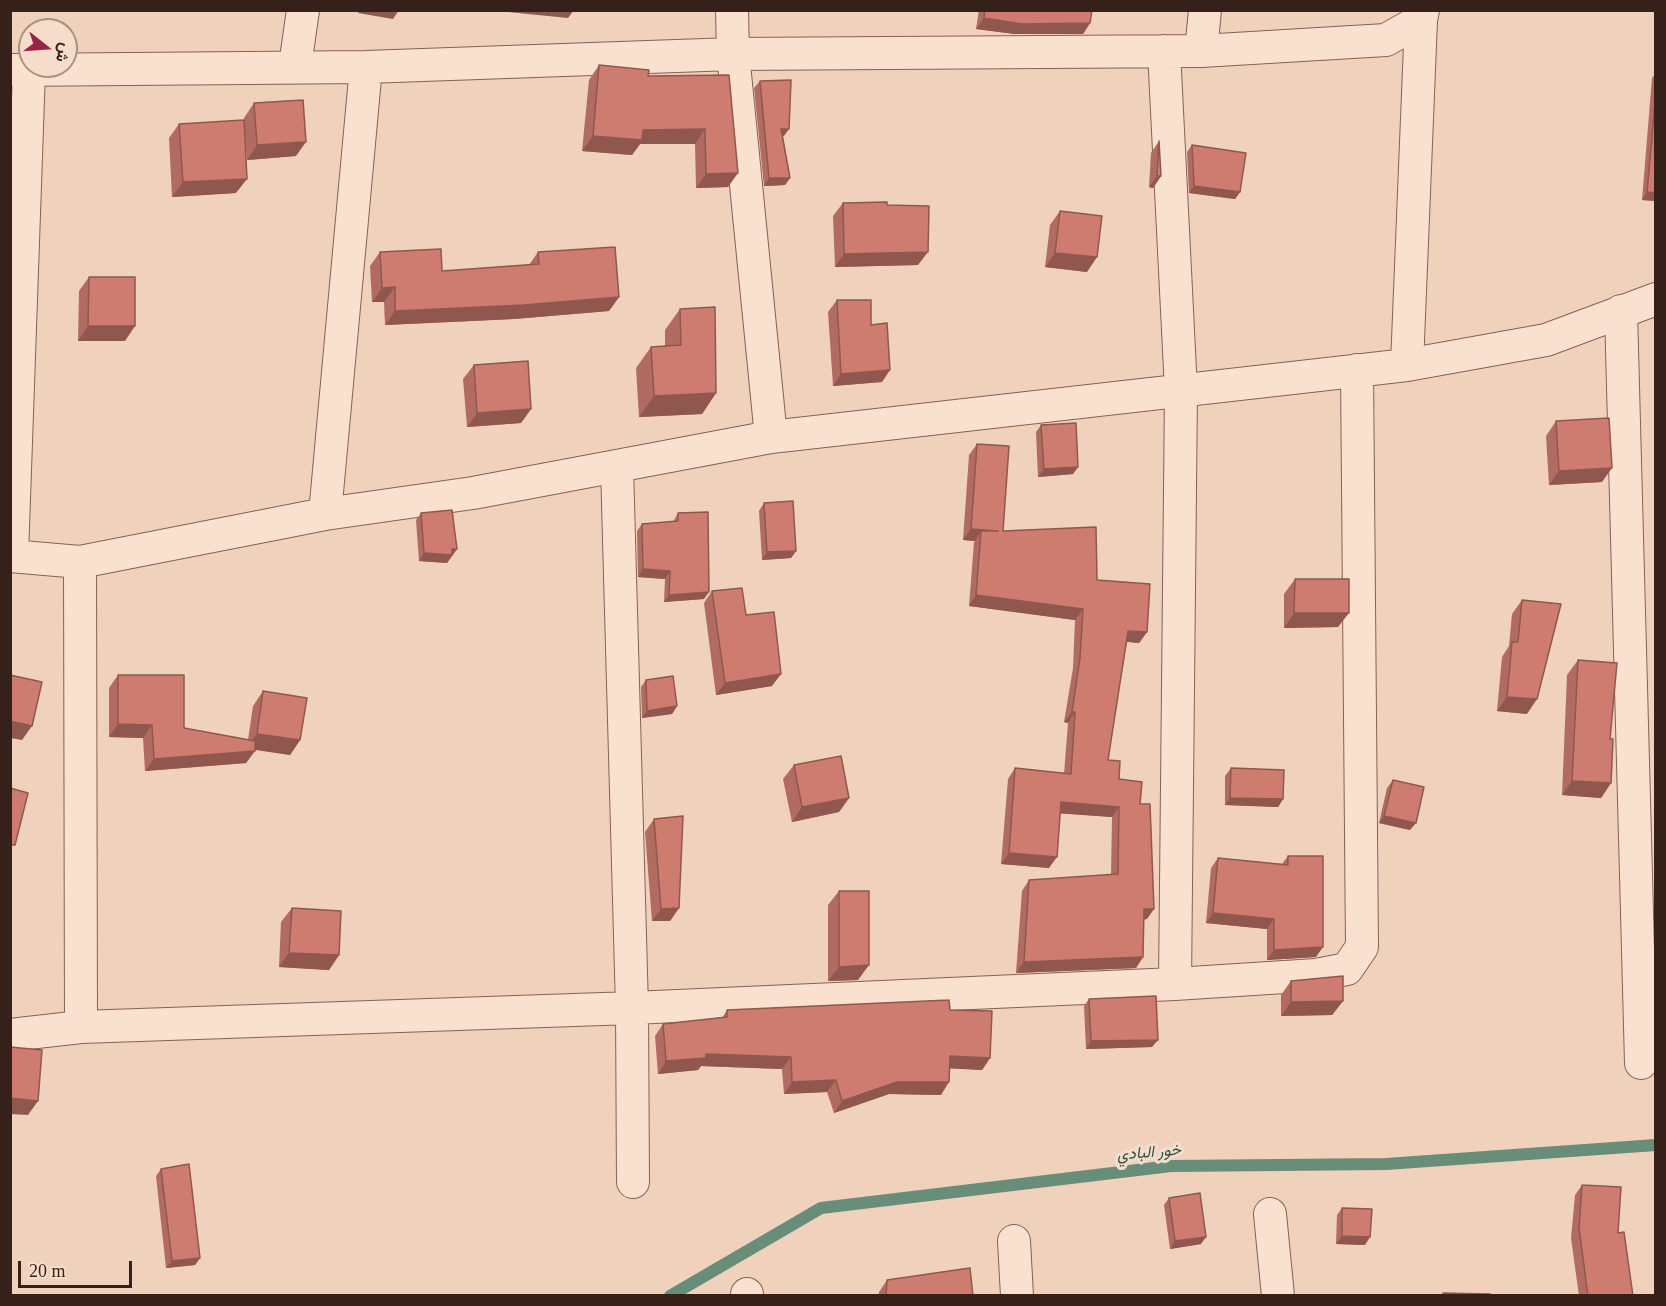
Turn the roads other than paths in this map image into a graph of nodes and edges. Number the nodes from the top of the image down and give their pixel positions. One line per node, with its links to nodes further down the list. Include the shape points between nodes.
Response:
1 (303, 10): 8 (street)
2 (732, 10): 7 (street)
3 (1205, 10): 6 (street)
4 (1422, 15): 6 (street, via 1386,40); 14 (street)
5 (1164, 51): 6 (street); 7 (street); 16 (street)
6 (1201, 51)
7 (733, 54): 9 (street); 17 (street)
8 (295, 66): 9 (street); 10 (street)
9 (366, 67): 19 (street)
10 (78, 69)
11 (20, 78): 20 (street)
12 (1656, 299): 13 (street)
13 (1621, 311): 14 (street, via 1546,340); 26 (street)
14 (1407, 365): 15 (street)
15 (1357, 370): 16 (street); 22 (street, via 1362,947 1347,969 1316,975)
16 (1181, 390): 17 (street); 22 (street)
17 (771, 437): 18 (street)
18 (617, 467): 19 (street); 23 (street)
19 (326, 514): 21 (street)
20 (11, 556): 21 (street)
21 (80, 562): 24 (street)
22 (1175, 984): 23 (street)
23 (632, 1008): 24 (street); 27 (street)
24 (81, 1027): 25 (street)
25 (10, 1035)
26 (1641, 1063)
27 (633, 1182)
28 (1270, 1214): 31 (street)
29 (1014, 1241): 30 (street)
30 (1017, 1296)
31 (1278, 1296)

